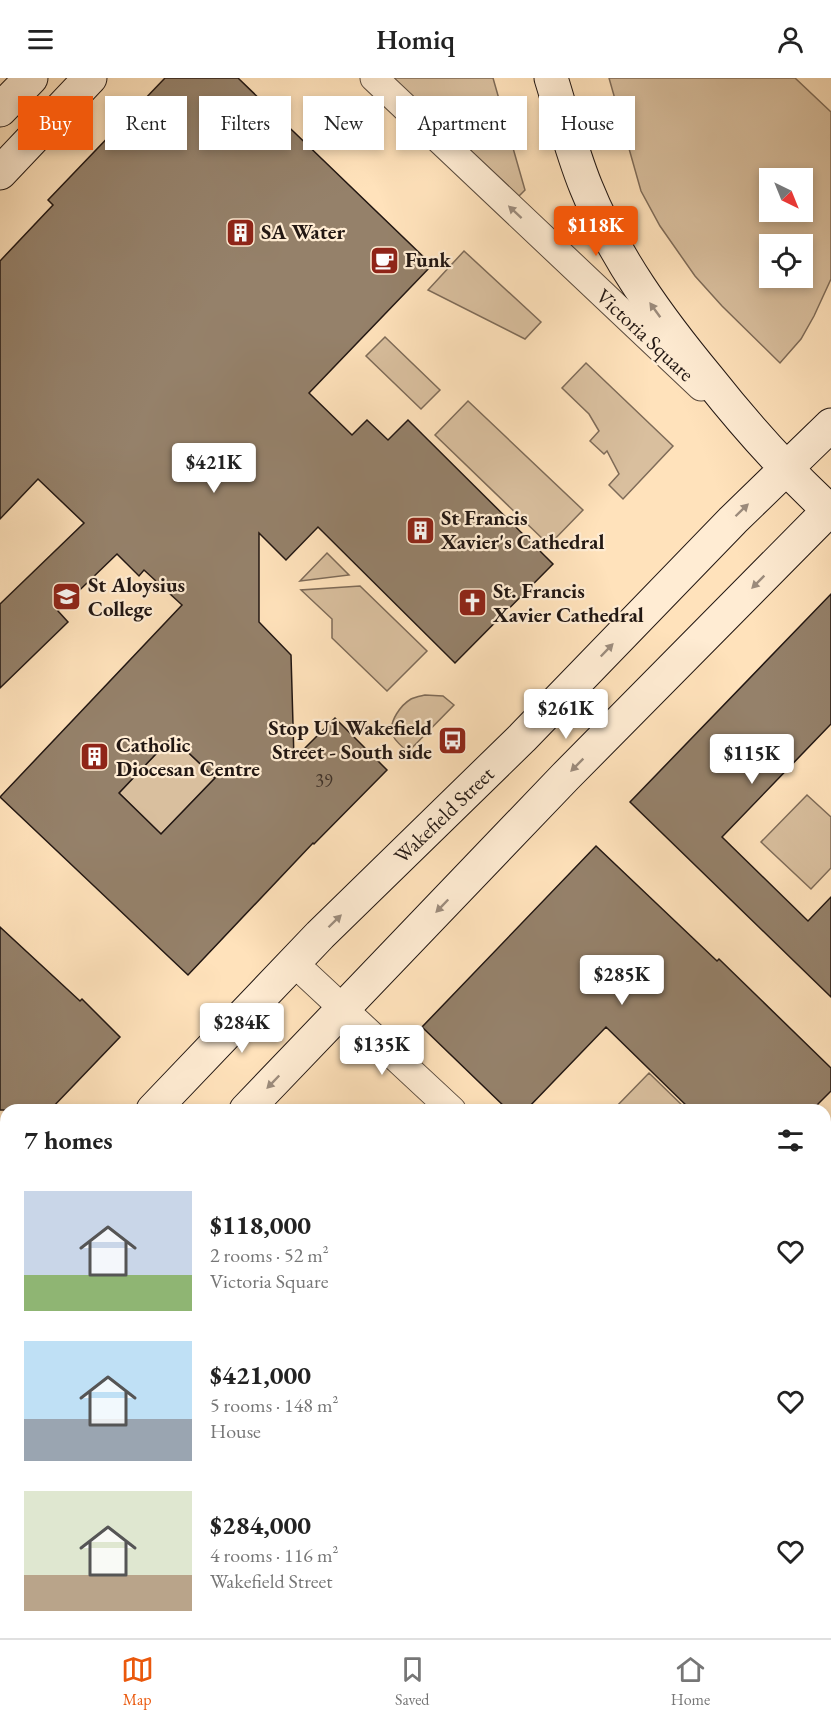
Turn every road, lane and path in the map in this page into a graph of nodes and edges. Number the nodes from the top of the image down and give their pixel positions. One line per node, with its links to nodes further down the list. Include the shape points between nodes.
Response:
1 (31, 78): 5 (main road)
2 (90, 78): 6 (main road)
3 (374, 78): 8 (street, Victoria Square, one-way to 3)
4 (551, 78): 8 (main road, Victoria Square, one-way to 4, via 691,358 612,242 585,186)
5 (0, 111)
6 (0, 173)
7 (831, 425): 8 (main road)
8 (786, 469): 9 (main road, Victoria Square); 10 (main road, Wakefield Street, one-way to 8)
9 (830, 510): 11 (main road, one-way to 11)
10 (294, 963): 11 (street); 12 (main road, Wakefield Street)
11 (343, 1009): 13 (main road, one-way to 13); 14 (street)
12 (159, 1104)
13 (252, 1104)
14 (446, 1104)

